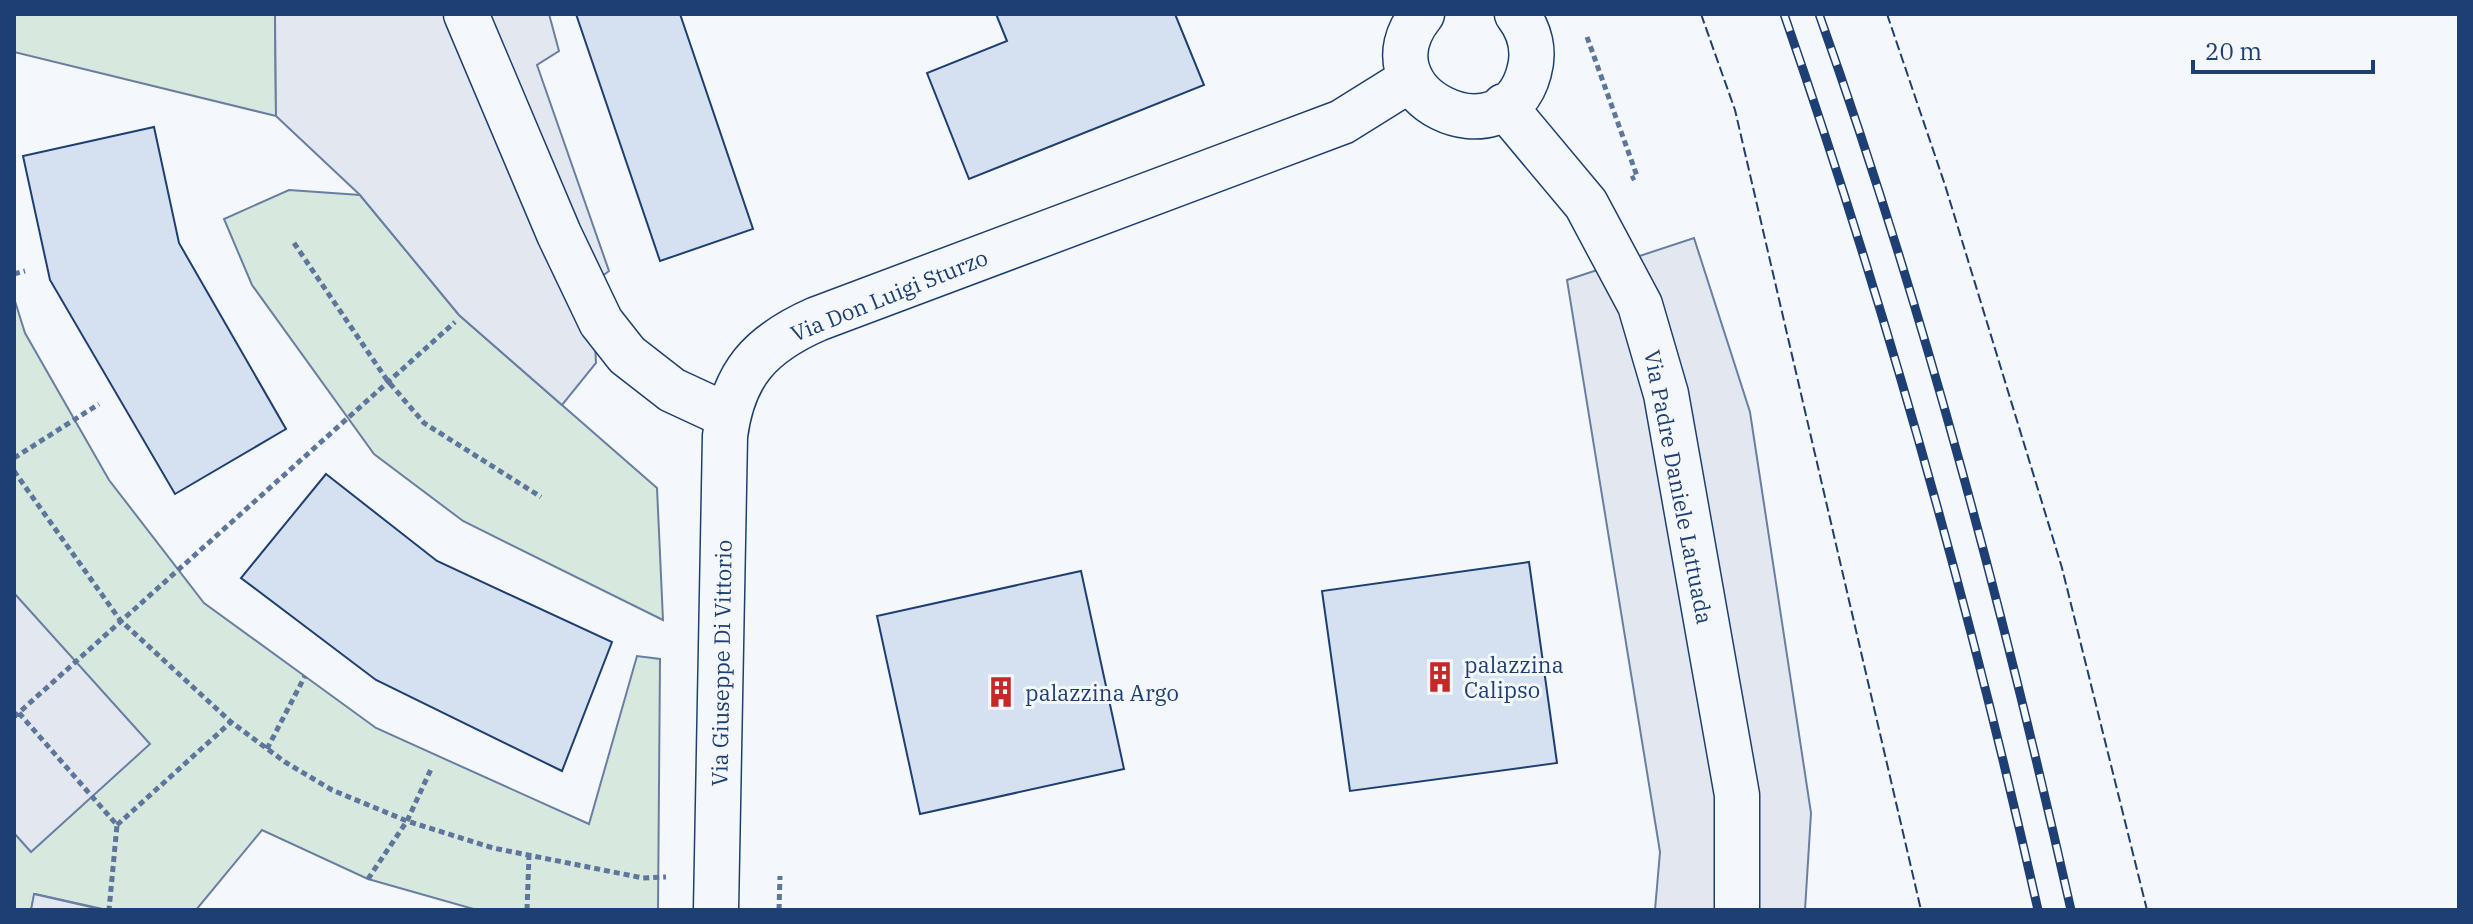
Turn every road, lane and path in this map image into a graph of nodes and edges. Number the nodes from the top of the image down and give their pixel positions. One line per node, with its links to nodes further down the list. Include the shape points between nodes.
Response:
1 (466, 14): 14 (street, via 601,322 627,355 672,390)
2 (1422, 14): 5 (street, via 1407,48)
3 (1517, 14): 6 (street, via 1528,32 1532,61 1523,87)
4 (1584, 29): 7 (path)
5 (1411, 79): 6 (street, via 1429,103 1455,115 1484,115); 14 (street, Via Don Luigi Sturzo, via 1342,122 791,331 756,358 734,392)
6 (1504, 106): 34 (street, Via Padre Daniele Lattuada, via 1586,204 1640,305 1666,394 1737,795)
7 (1637, 176)
8 (294, 243): 12 (path)
9 (25, 271): 10 (path)
10 (14, 274)
11 (455, 322): 12 (path)
12 (387, 380): 17 (path, via 424,423); 18 (path)
13 (99, 404): 15 (path)
14 (728, 416): 32 (street, Via Giuseppe Di Vittorio)
15 (14, 458)
16 (14, 471): 18 (path)
17 (541, 497)
18 (120, 620): 20 (path); 21 (path)
19 (305, 676): 22 (path)
20 (16, 714): 25 (path)
21 (231, 722): 22 (path); 25 (path)
22 (267, 749): 24 (path, via 332,790)
23 (432, 767): 24 (path)
24 (407, 821): 26 (path); 29 (path)
25 (117, 825): 30 (path)
26 (529, 855): 28 (path, via 643,878); 31 (path)
27 (780, 876): 33 (path)
28 (671, 877)
29 (368, 879)
30 (109, 910)
31 (527, 910)
32 (716, 910)
33 (779, 910)
34 (1737, 910)

